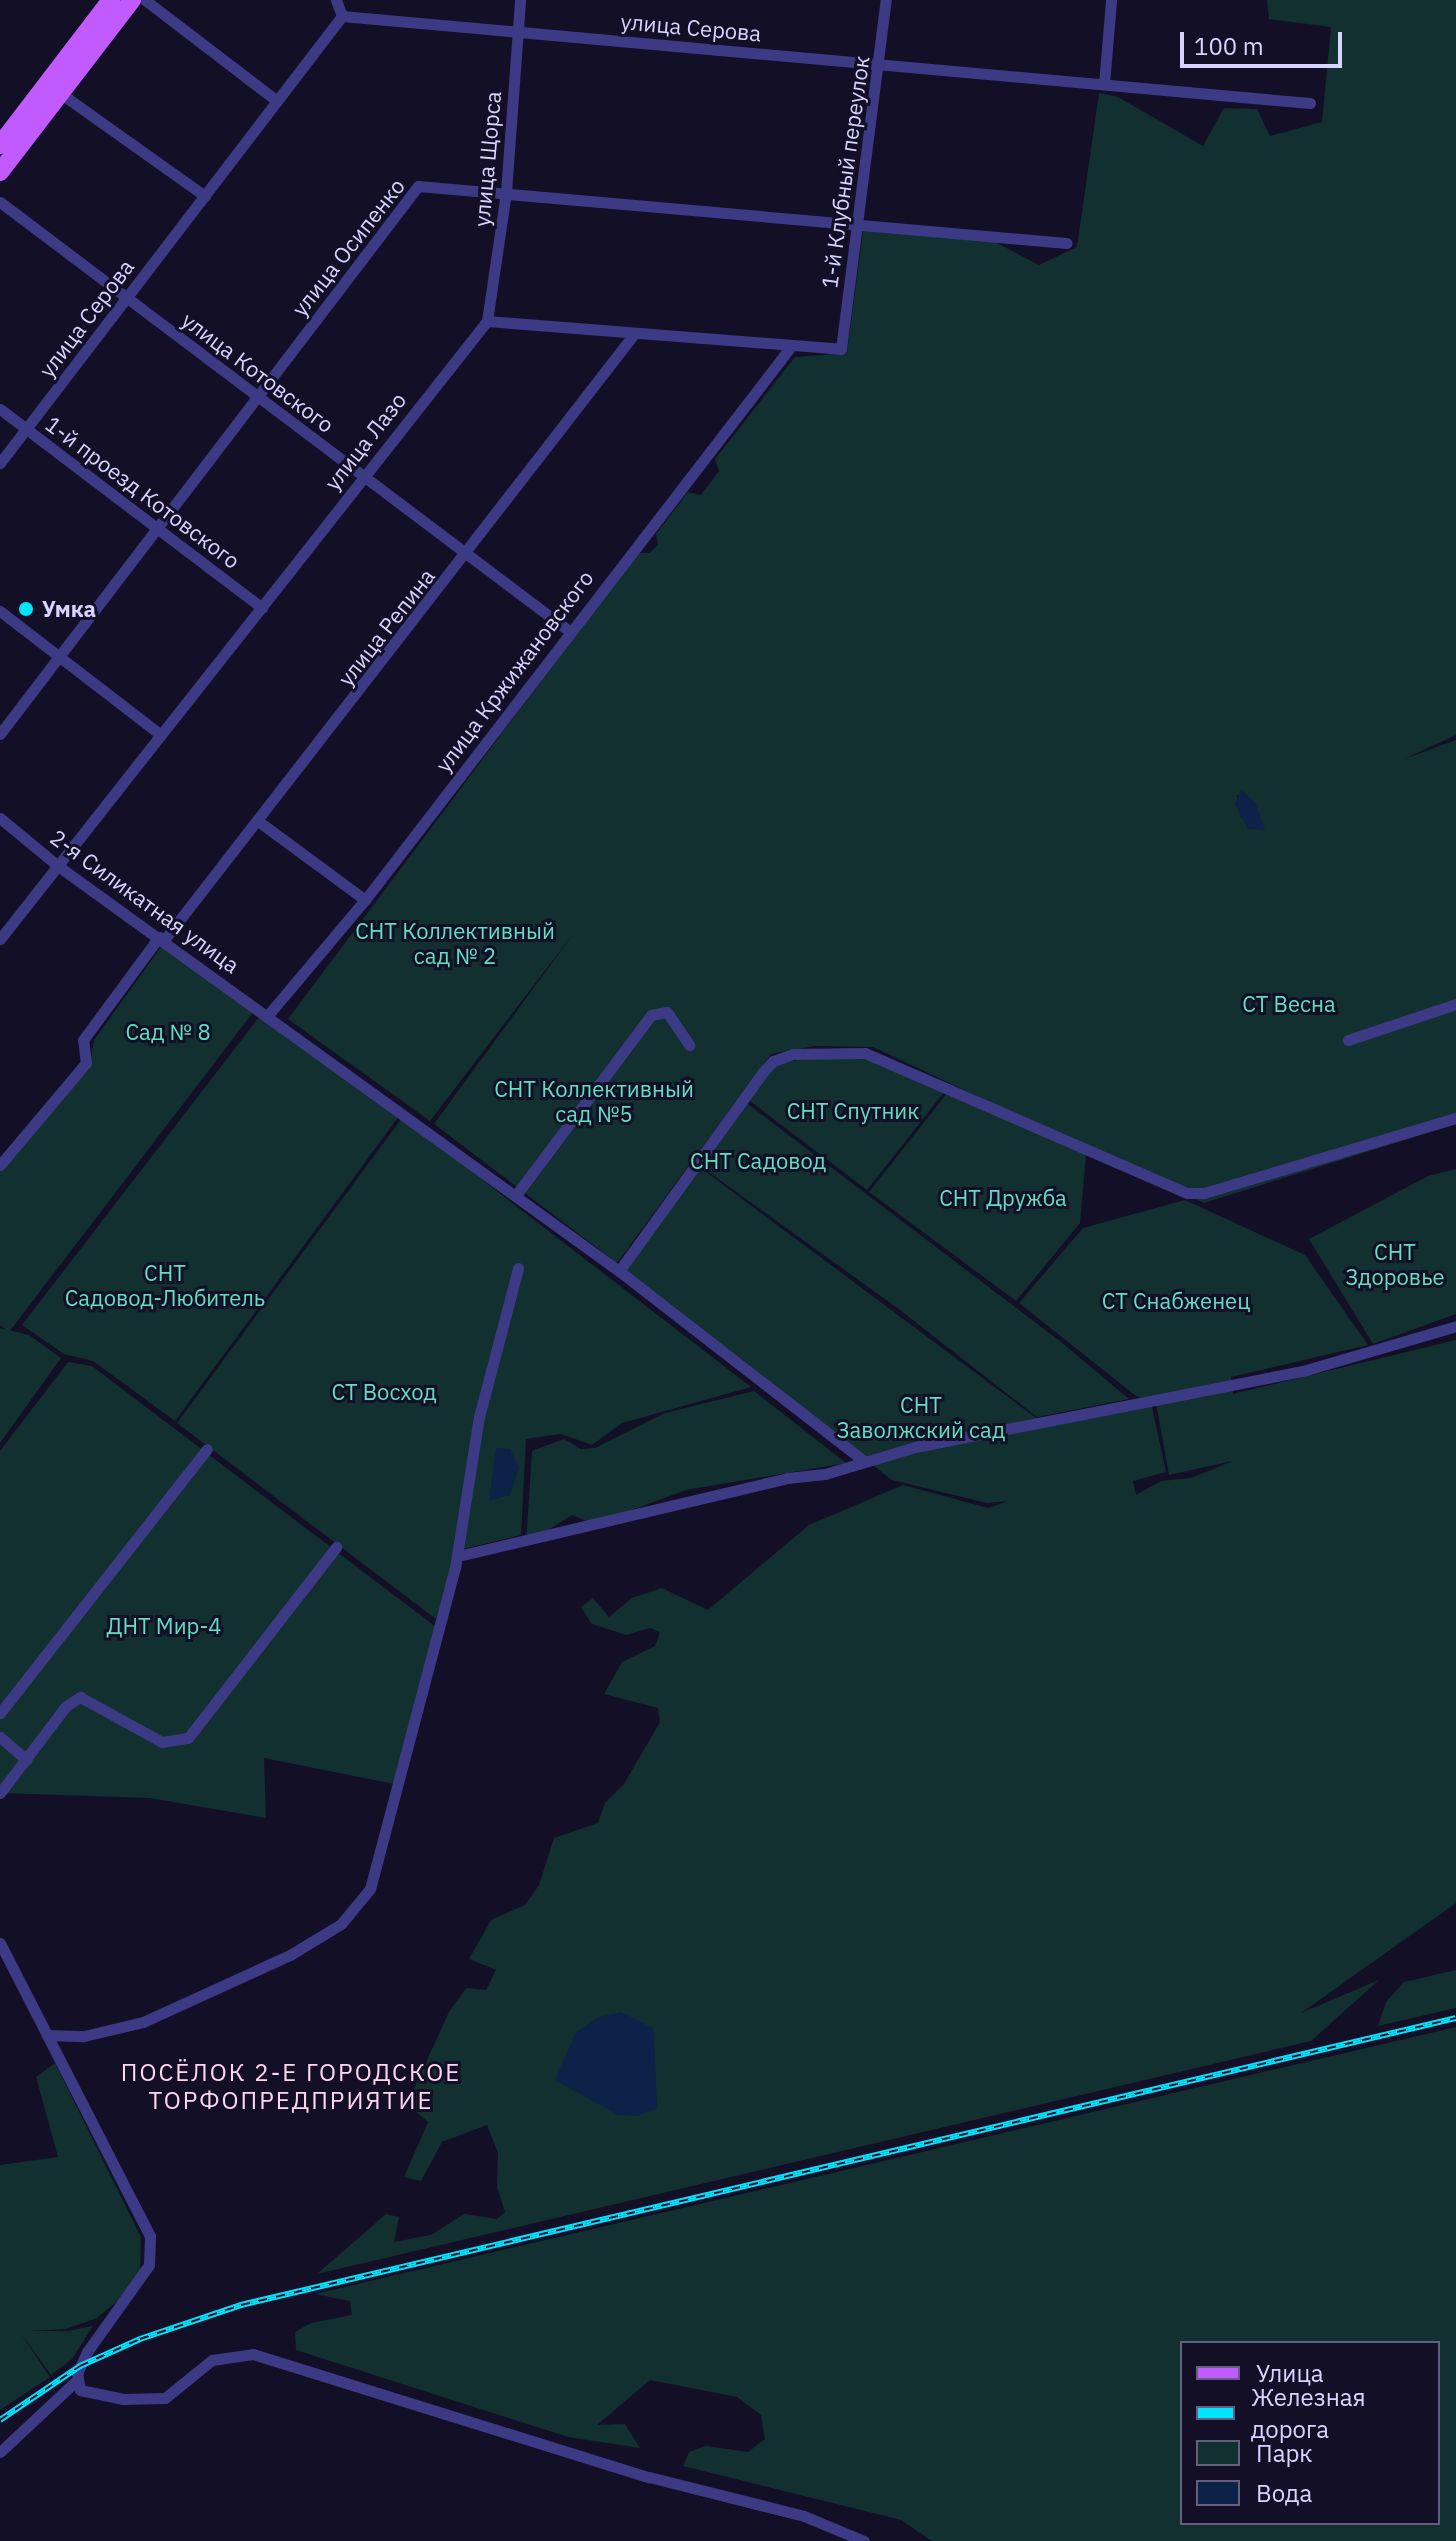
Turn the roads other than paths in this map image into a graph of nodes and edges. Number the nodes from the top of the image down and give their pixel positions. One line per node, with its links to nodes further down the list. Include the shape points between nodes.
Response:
1 (111, 0): 15 (main road)
2 (132, 0): 12 (main road)
3 (145, 0): 13 (street)
4 (335, 0): 8 (street)
5 (520, 0): 9 (street, улица Щорса)
6 (886, 0): 10 (street, 1-й Клубный переулок)
7 (1111, 0): 11 (street)
8 (342, 16): 9 (street, улица Серова); 13 (street, улица Серова)
9 (518, 33): 10 (street, улица Серова); 17 (street, улица Щорса)
10 (880, 65): 11 (street, улица Серова); 20 (street, 1-й Клубный переулок)
11 (1104, 84): 14 (street, улица Серова)
12 (60, 93): 16 (main road); 18 (street)
13 (277, 101): 18 (street, улица Серова)
14 (1310, 103)
15 (0, 145)
16 (0, 172)
17 (506, 192): 20 (street, улица Осипенко); 23 (street, улица Щорса); 26 (street, улица Осипенко, via 418,186)
18 (205, 196): 22 (street, улица Серова)
19 (0, 202): 22 (street, улица Котовского)
20 (858, 226): 21 (street, улица Осипенко); 25 (street, 1-й Клубный переулок, via 841,349)
21 (1067, 243)
22 (127, 297): 26 (street, улица Котовского); 28 (street, улица Серова)
23 (487, 321): 24 (street); 30 (street, улица Лазо)
24 (634, 334): 25 (street); 32 (street, улица Репина)
25 (789, 349): 35 (street, улица Кржижановского)
26 (258, 396): 30 (street, улица Котовского); 31 (street, улица Осипенко)
27 (0, 409): 28 (street, 1-й проезд Котовского)
28 (27, 429): 29 (street, улица Серова); 31 (street, 1-й проезд Котовского)
29 (0, 463)
30 (362, 476): 32 (street, улица Котовского); 33 (street, улица Лазо)
31 (157, 527): 33 (street, 1-й проезд Котовского); 36 (street, улица Осипенко)
32 (467, 555): 35 (street, улица Котовского); 40 (street, улица Репина)
33 (262, 608): 38 (street, улица Лазо)
34 (0, 611): 36 (street)
35 (569, 631): 42 (street, улица Кржижановского)
36 (58, 655): 37 (street, улица Осипенко); 38 (street)
37 (0, 734)
38 (161, 735): 41 (street, улица Лазо)
39 (0, 818): 41 (street, 2-я Силикатная улица)
40 (258, 821): 42 (street); 43 (street, улица Репина)
41 (58, 866): 43 (street, 2-я Силикатная улица); 44 (street, улица Лазо)
42 (365, 900): 46 (street, улица Кржижановского)
43 (162, 938): 46 (street, 2-я Силикатная улица); 50 (street, улица Репина, via 83,1040 86,1063)
44 (0, 939)
45 (1456, 1004): 47 (street)
46 (268, 1015): 51 (street, 2-я Силикатная улица)
47 (1348, 1040)
48 (689, 1045): 51 (street, via 667,1012 651,1015)
49 (1456, 1118): 53 (street, via 1204,1193 1187,1193 865,1053 793,1054 773,1061 763,1072)
50 (0, 1165)
51 (516, 1195): 53 (street, 2-я Силикатная улица)
52 (518, 1268): 58 (street, via 479,1417)
53 (619, 1271): 56 (street, 2-я Силикатная улица)
54 (1456, 1326): 56 (street, via 1306,1370)
55 (207, 1449): 59 (street)
56 (863, 1460): 58 (street, via 825,1474)
57 (336, 1547): 61 (street, via 188,1738 162,1742 80,1697 66,1706)
58 (458, 1556): 64 (street, via 370,1889 341,1924 290,1955 143,2022 84,2036)
59 (0, 1713)
60 (0, 1737): 61 (street)
61 (26, 1760): 62 (street)
62 (0, 1793)
63 (0, 1943): 64 (street)
64 (47, 2035): 65 (street, via 151,2246 145,2275 87,2352)
65 (76, 2381): 66 (street); 67 (street, via 80,2390 95,2395 165,2398 212,2360 253,2354 649,2477 804,2516)
66 (0, 2452)
67 (864, 2541)

